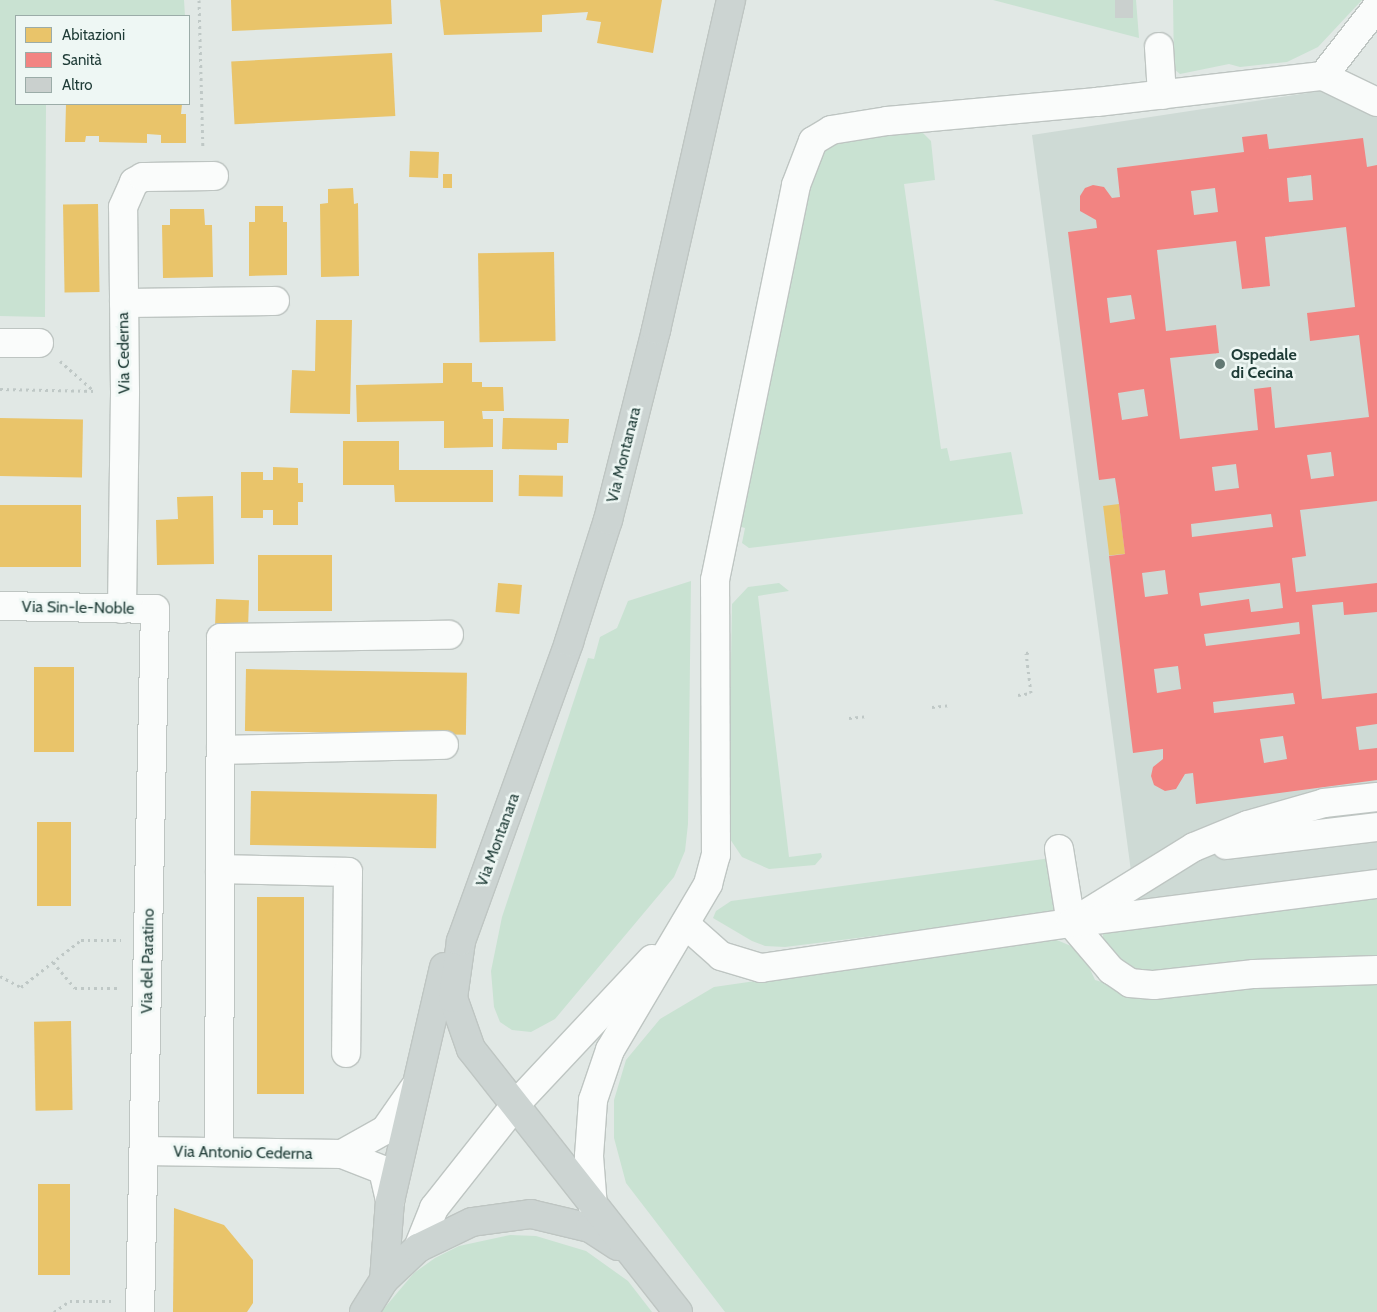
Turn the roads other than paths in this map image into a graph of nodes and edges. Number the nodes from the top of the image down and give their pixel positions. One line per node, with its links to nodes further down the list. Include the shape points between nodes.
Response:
1 (731, 0): 25 (main road, Via Montanara, via 656,330 608,520 569,642)
2 (1377, 7): 4 (street)
3 (1159, 47): 5 (street)
4 (1322, 76): 5 (street); 6 (street)
5 (1162, 95): 28 (street, via 887,121 831,130 813,141 796,185 715,580 716,855 708,884)
6 (1377, 102)
7 (209, 176): 9 (street, Via Cederna, via 143,177 134,182 123,207)
8 (275, 301): 9 (street)
9 (124, 303): 13 (street, Via Cederna)
10 (38, 343): 11 (street)
11 (0, 344)
12 (0, 606): 13 (street, Via Sin-le-Noble)
13 (122, 608): 14 (street, Via Sin-le-Noble)
14 (155, 609): 33 (street, Via del Paratino)
15 (449, 635): 17 (street, via 221,638)
16 (444, 745): 17 (street)
17 (221, 750): 22 (street)
18 (1377, 797): 20 (street, via 1324,803 1248,825)
19 (1377, 827): 20 (street)
20 (1194, 847): 24 (street)
21 (1059, 849): 27 (street)
22 (220, 869): 30 (street, via 348,872); 34 (street)
23 (1377, 884): 26 (street)
24 (1135, 885): 26 (street); 27 (street)
25 (476, 899): 31 (main road, via 460,922 443,969); 32 (main road, via 461,941 453,998 471,1049)
26 (1139, 914): 27 (street)
27 (1071, 923): 28 (street, via 761,968 720,956); 29 (street, via 1111,970 1130,982 1154,985 1254,974)
28 (685, 924): 32 (street); 37 (street, via 610,1050 593,1100 589,1156)
29 (1377, 970)
30 (346, 1054)
31 (415, 1087): 35 (street, via 385,1130); 36 (main road)
32 (516, 1104): 37 (main road); 38 (street, via 434,1208)
33 (144, 1151): 34 (street, Via Antonio Cederna); 41 (street, Via del Paratino)
34 (219, 1152): 35 (street, Via Antonio Cederna)
35 (342, 1154): 36 (street, Via Antonio Cederna, via 383,1170)
36 (390, 1200): 40 (main road)
37 (593, 1207): 39 (main road)
38 (418, 1248): 39 (main road, via 472,1222 531,1214 590,1228); 40 (main road)
39 (640, 1260): 42 (main road)
40 (384, 1280): 43 (main road)
41 (140, 1306)
42 (678, 1310)
43 (364, 1312)

